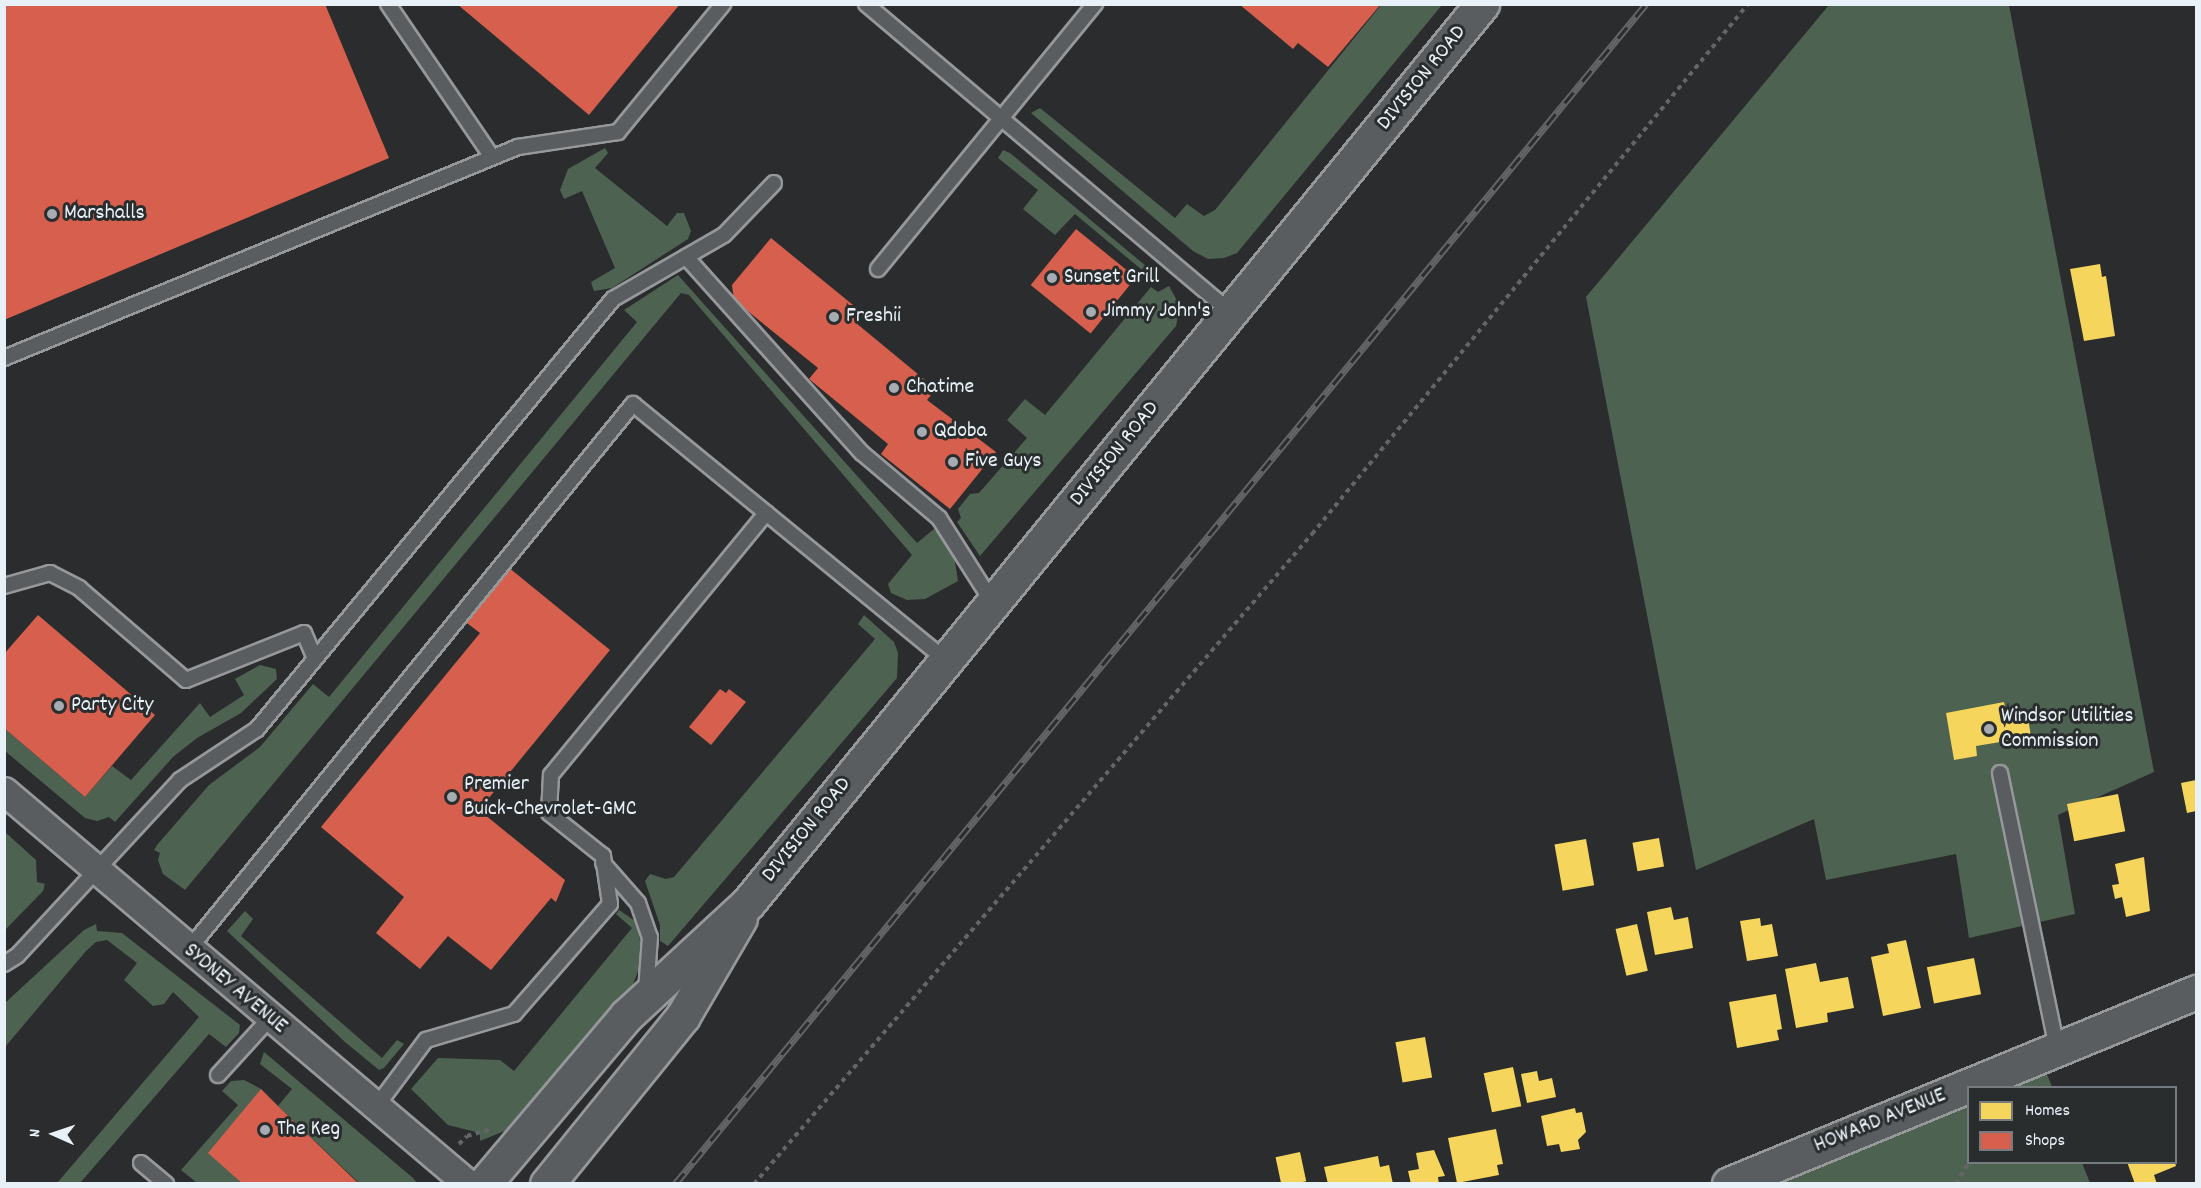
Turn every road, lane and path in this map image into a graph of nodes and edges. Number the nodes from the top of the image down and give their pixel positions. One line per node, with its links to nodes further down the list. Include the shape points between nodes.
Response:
1 (388, 4): 8 (lane)
2 (723, 4): 8 (lane, via 618,132 518,147)
3 (866, 4): 7 (lane)
4 (1095, 4): 7 (lane)
5 (1482, 4): 12 (main road, DIVISION ROAD)
6 (1748, 4): 40 (path, via 1312,534)
7 (1002, 118): 11 (lane); 12 (lane)
8 (492, 157): 13 (lane)
9 (774, 183): 10 (lane, via 724,235)
10 (686, 257): 16 (lane, via 862,453 939,518); 17 (lane, via 613,299)
11 (878, 269)
12 (1231, 312): 16 (main road, DIVISION ROAD)
13 (4, 357)
14 (766, 513): 18 (lane); 21 (lane, via 551,775 549,813 603,856); 24 (lane, via 633,404)
15 (4, 586): 17 (lane, via 50,573 79,588 186,680 304,633)
16 (993, 603): 18 (main road, DIVISION ROAD)
17 (315, 659): 22 (lane, via 257,729 180,780)
18 (946, 660): 23 (main road, DIVISION ROAD)
19 (2000, 774): 29 (lane)
20 (4, 791): 22 (street, SYDNEY AVENUE)
21 (603, 863): 27 (lane, via 638,903 650,937); 31 (lane, via 610,904 514,1014 426,1040)
22 (96, 871): 24 (street, SYDNEY AVENUE); 25 (lane, via 17,956)
23 (748, 903): 27 (main road, DIVISION ROAD); 39 (main road, DIVISION ROAD, via 701,991)
24 (189, 949): 28 (street, SYDNEY AVENUE)
25 (4, 964)
26 (2196, 992): 29 (main road, HOWARD AVENUE)
27 (646, 996): 38 (main road, DIVISION ROAD)
28 (270, 1018): 30 (lane); 31 (street, SYDNEY AVENUE)
29 (2057, 1048): 41 (main road, HOWARD AVENUE)
30 (218, 1075)
31 (376, 1107): 37 (street, SYDNEY AVENUE)
32 (497, 1128): 33 (path)
33 (467, 1136)
34 (141, 1163): 36 (lane)
35 (1968, 1164): 42 (path)
36 (166, 1184)
37 (468, 1184)
38 (484, 1184)
39 (547, 1184)
40 (754, 1184)
41 (1729, 1184)
42 (1956, 1184)

